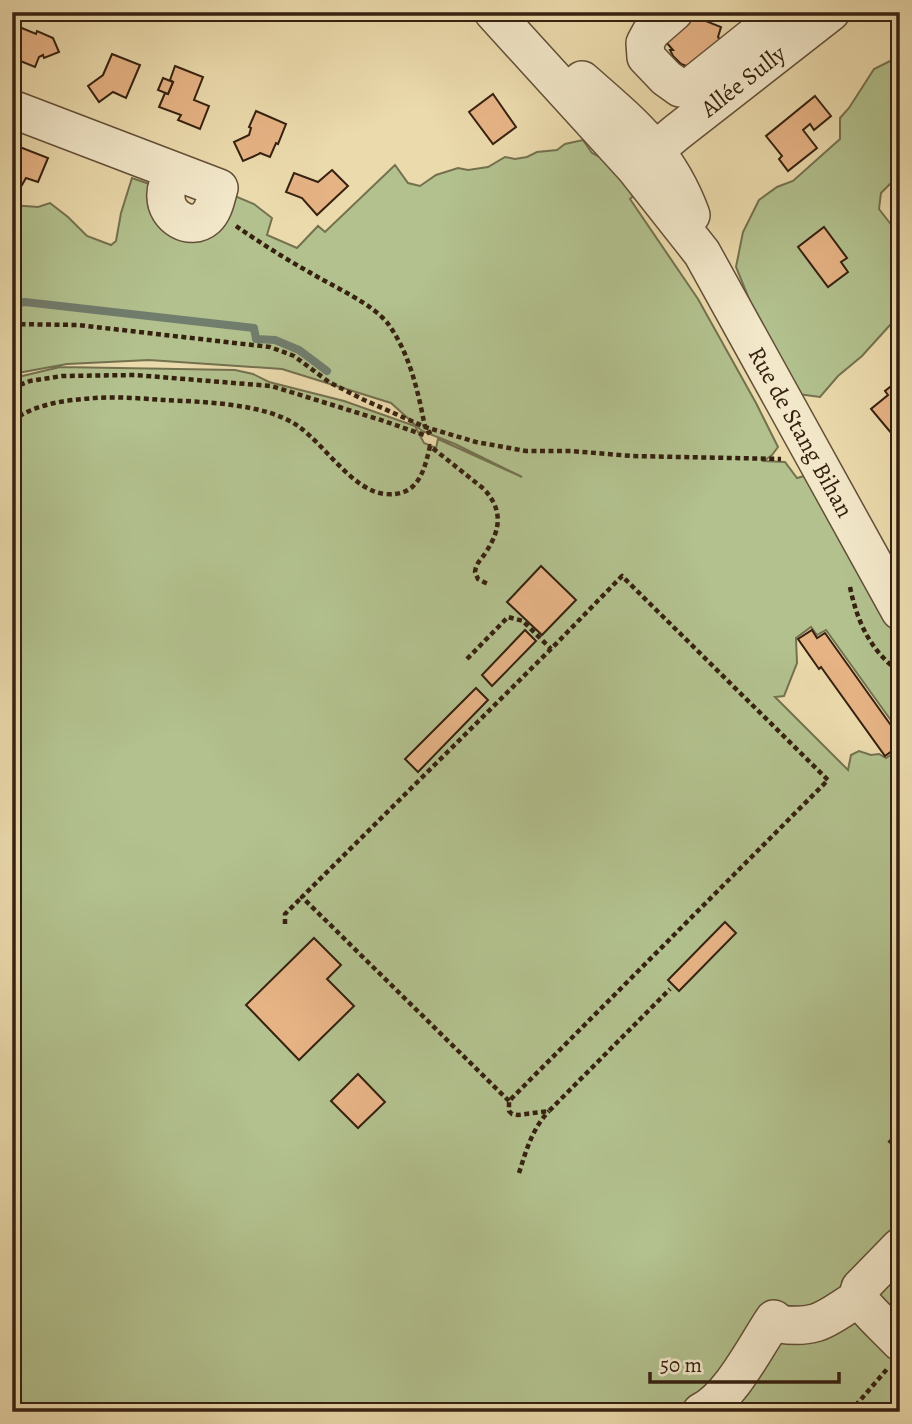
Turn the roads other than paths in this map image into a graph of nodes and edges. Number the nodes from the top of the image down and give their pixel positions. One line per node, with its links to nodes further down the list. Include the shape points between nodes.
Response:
1 (492, 12): 7 (street, via 574,101 590,106)
2 (515, 12): 7 (street, Rue de Stang Bihan, via 562,62 628,120)
3 (674, 12): 5 (street, via 651,32 645,43 646,57 680,88 690,87)
4 (831, 12): 5 (street, Allée Sully)
5 (770, 27): 7 (street, Allée Sully)
6 (12, 109): 8 (street, via 219,188)
7 (645, 160): 9 (street, Rue de Stang Bihan, via 669,168 702,253 804,456)
8 (211, 211)
9 (900, 611)
10 (900, 1247): 11 (street, via 860,1288)
11 (859, 1298): 12 (street); 13 (street, via 823,1321 800,1325 776,1322 729,1388)
12 (896, 1352)
13 (701, 1412)

